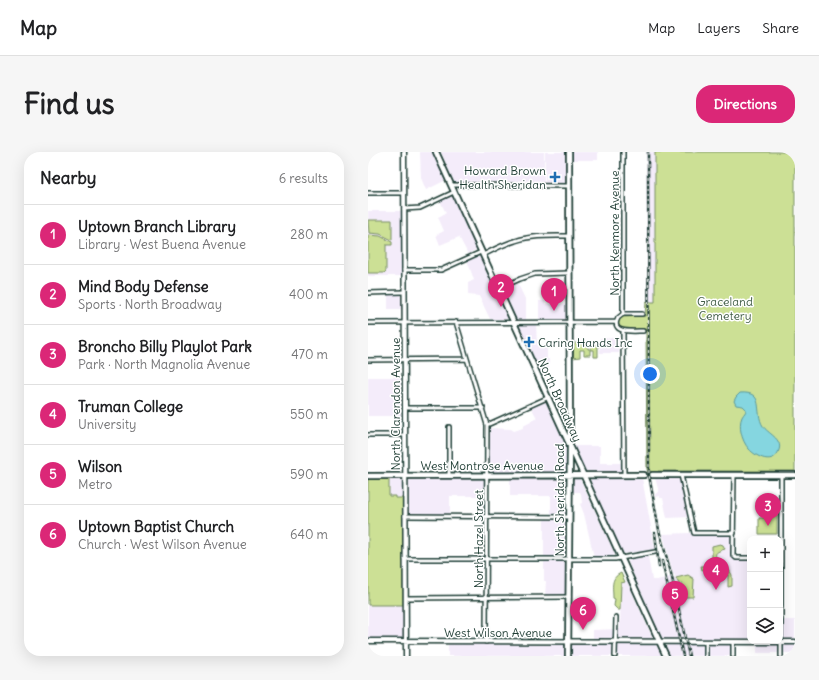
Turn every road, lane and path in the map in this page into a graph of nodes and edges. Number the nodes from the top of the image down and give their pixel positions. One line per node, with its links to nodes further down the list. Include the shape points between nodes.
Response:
1 (404, 152): 9 (street, North Clarendon Avenue)
2 (436, 152): 5 (main road, North Broadway)
3 (569, 152): 6 (main road, North Sheridan Road)
4 (623, 152): 18 (street, North Kenmore Avenue)
5 (451, 185): 6 (street); 7 (main road, North Broadway)
6 (569, 186): 11 (main road, North Sheridan Road)
7 (454, 192): 10 (street, via 420,208); 12 (main road, North Broadway)
8 (368, 193): 9 (street)
9 (404, 193): 10 (street, North Clarendon Avenue)
10 (404, 209): 13 (street, North Clarendon Avenue)
11 (568, 236): 12 (street, via 526,238); 14 (main road, North Sheridan Road)
12 (482, 253): 13 (street, via 441,270); 15 (main road, North Broadway)
13 (404, 270): 16 (street, North Clarendon Avenue)
14 (568, 273): 15 (street, via 535,274); 24 (main road, North Sheridan Road)
15 (498, 289): 23 (main road, North Broadway)
16 (404, 292): 17 (street); 21 (street, North Clarendon Avenue)
17 (368, 293)
18 (623, 314): 19 (street); 25 (street)
19 (642, 314)
20 (368, 322): 21 (street)
21 (405, 322): 22 (street); 28 (street, North Clarendon Avenue)
22 (456, 322): 23 (street); 29 (street, North Hazel Street)
23 (514, 322): 24 (street); 31 (main road, North Broadway)
24 (569, 322): 25 (street); 38 (main road, North Sheridan Road)
25 (616, 322): 26 (street)
26 (623, 331): 27 (street); 44 (street)
27 (643, 331)
28 (405, 359): 29 (street); 30 (street); 32 (street, North Clarendon Avenue)
29 (467, 359): 33 (street, North Hazel Street)
30 (368, 360)
31 (548, 398): 34 (street); 38 (main road, North Broadway)
32 (405, 408): 33 (street); 37 (street, North Clarendon Avenue)
33 (483, 408): 34 (street, North Hazel Street)
34 (487, 425): 41 (street, North Hazel Street)
35 (449, 427): 40 (street)
36 (368, 435): 37 (street)
37 (405, 435): 39 (street, North Clarendon Avenue)
38 (570, 447): 42 (main road, North Sheridan Road); 43 (main road, North Broadway)
39 (405, 475): 40 (main road, West Montrose Avenue); 50 (main road, West Montrose Avenue); 52 (street, North Clarendon Avenue)
40 (449, 475): 41 (main road, West Montrose Avenue)
41 (488, 475): 42 (main road, West Montrose Avenue); 53 (street, North Hazel Street)
42 (570, 475): 43 (main road, West Montrose Avenue); 54 (main road, North Sheridan Road)
43 (583, 475): 44 (main road, West Montrose Avenue); 60 (main road, North Broadway)
44 (624, 475): 51 (main road, West Montrose Avenue)
45 (652, 475): 46 (main road)
46 (681, 475): 47 (main road); 55 (street, via 694,532)
47 (734, 475): 48 (main road); 55 (street)
48 (781, 475): 49 (main road); 56 (street)
49 (795, 475)
50 (368, 476)
51 (644, 476)
52 (405, 516): 53 (street); 62 (street, North Clarendon Avenue)
53 (487, 517): 54 (street); 58 (street, North Hazel Street)
54 (569, 517): 59 (main road, North Sheridan Road)
55 (734, 533): 61 (street, via 734,557)
56 (780, 536)
57 (655, 552): 60 (street)
58 (487, 558): 59 (street); 62 (street); 64 (street, North Hazel Street)
59 (569, 558): 60 (street); 66 (main road, North Sheridan Road)
60 (621, 558): 74 (main road, North Broadway)
61 (747, 558)
62 (405, 559): 65 (street, North Clarendon Avenue)
63 (780, 572): 67 (street)
64 (487, 597): 65 (street); 66 (street); 71 (street, North Hazel Street)
65 (406, 598): 70 (street, North Clarendon Avenue)
66 (568, 598): 72 (main road, North Sheridan Road)
67 (780, 608)
68 (616, 617): 73 (street)
69 (368, 641): 70 (street, West Wilson Avenue)
70 (406, 641): 71 (street, West Wilson Avenue); 81 (street, North Clarendon Avenue)
71 (486, 642): 72 (street, West Wilson Avenue)
72 (568, 642): 73 (street, West Wilson Avenue); 82 (main road, North Sheridan Road)
73 (615, 642): 74 (street, West Wilson Avenue); 83 (street)
74 (659, 642): 75 (street, West Wilson Avenue); 84 (main road, North Broadway)
75 (706, 642): 76 (street, West Wilson Avenue); 85 (street)
76 (733, 642): 77 (street, West Wilson Avenue); 86 (street)
77 (747, 642)
78 (783, 642): 79 (street, West Wilson Avenue)
79 (795, 642)
80 (780, 644): 87 (street)
81 (406, 656)
82 (568, 656)
83 (615, 656)
84 (666, 656)
85 (706, 656)
86 (733, 656)
87 (781, 656)

